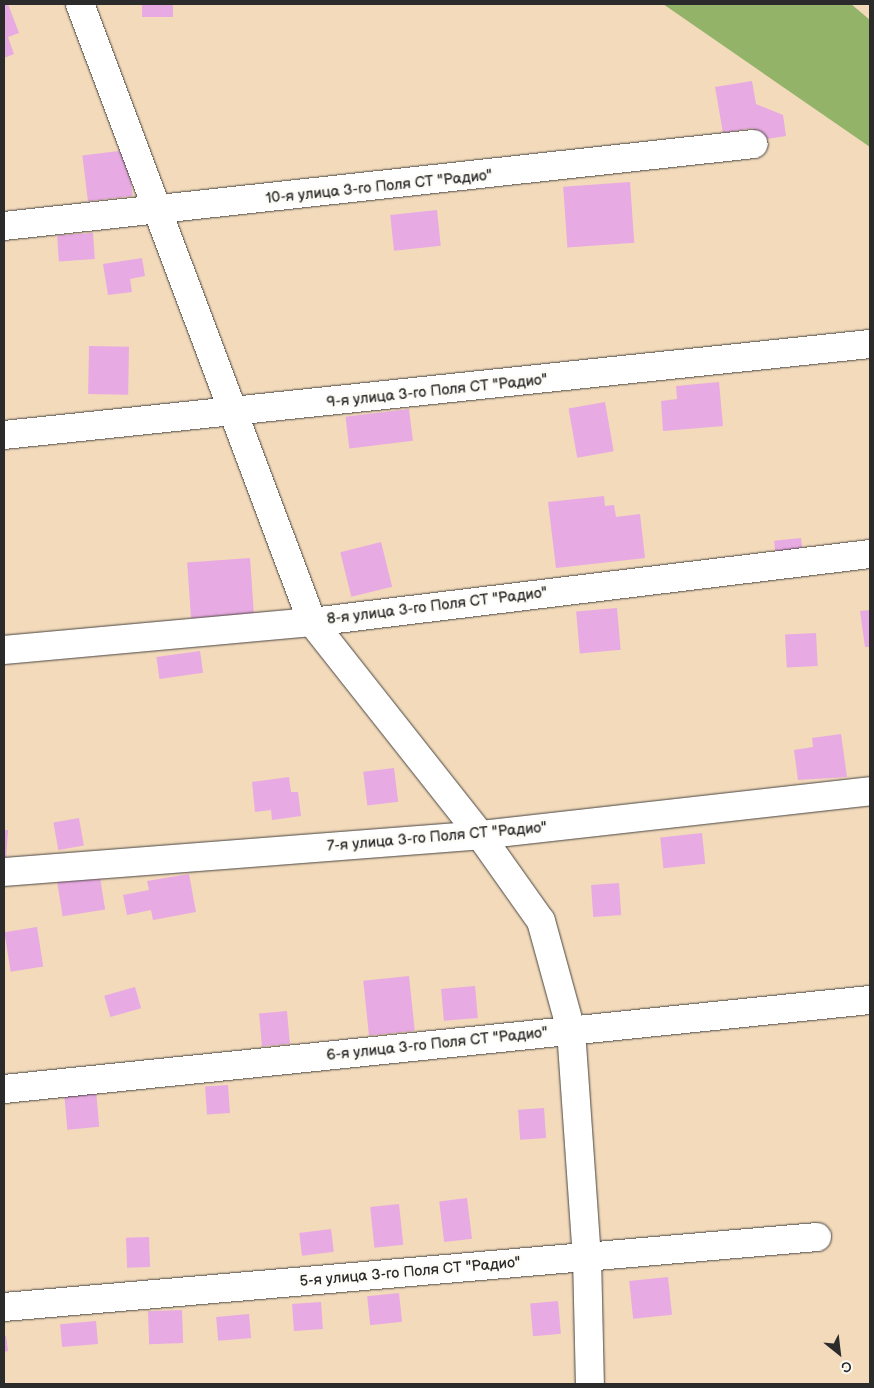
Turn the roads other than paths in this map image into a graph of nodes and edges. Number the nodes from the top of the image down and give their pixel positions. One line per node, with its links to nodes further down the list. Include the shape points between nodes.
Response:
1 (80, 4): 3 (street)
2 (754, 144): 3 (street, 10-я улица 3-го Поля СТ "Радио")
3 (161, 212): 4 (street, 10-я улица 3-го Поля СТ "Радио"); 6 (street)
4 (4, 226)
5 (870, 344): 6 (street, 9-я улица 3-го Поля СТ "Радио")
6 (233, 413): 7 (street, 9-я улица 3-го Поля СТ "Радио"); 9 (street)
7 (4, 435)
8 (870, 554): 9 (street, 8-я улица 3-го Поля СТ "Радио")
9 (312, 622): 10 (street, 8-я улица 3-го Поля СТ "Радио"); 12 (street)
10 (4, 650)
11 (870, 791): 12 (street, 7-я улица 3-го Поля СТ "Радио")
12 (480, 835): 13 (street, 7-я улица 3-го Поля СТ "Радио"); 15 (street, via 542,921)
13 (4, 872)
14 (870, 1000): 15 (street, 6-я улица 3-го Поля СТ "Радио")
15 (571, 1030): 16 (street, 6-я улица 3-го Поля СТ "Радио"); 18 (street)
16 (4, 1089)
17 (817, 1236): 18 (street, 5-я улица 3-го Поля СТ "Радио")
18 (586, 1256): 19 (street, 5-я улица 3-го Поля СТ "Радио"); 20 (street)
19 (4, 1307)
20 (590, 1384)

